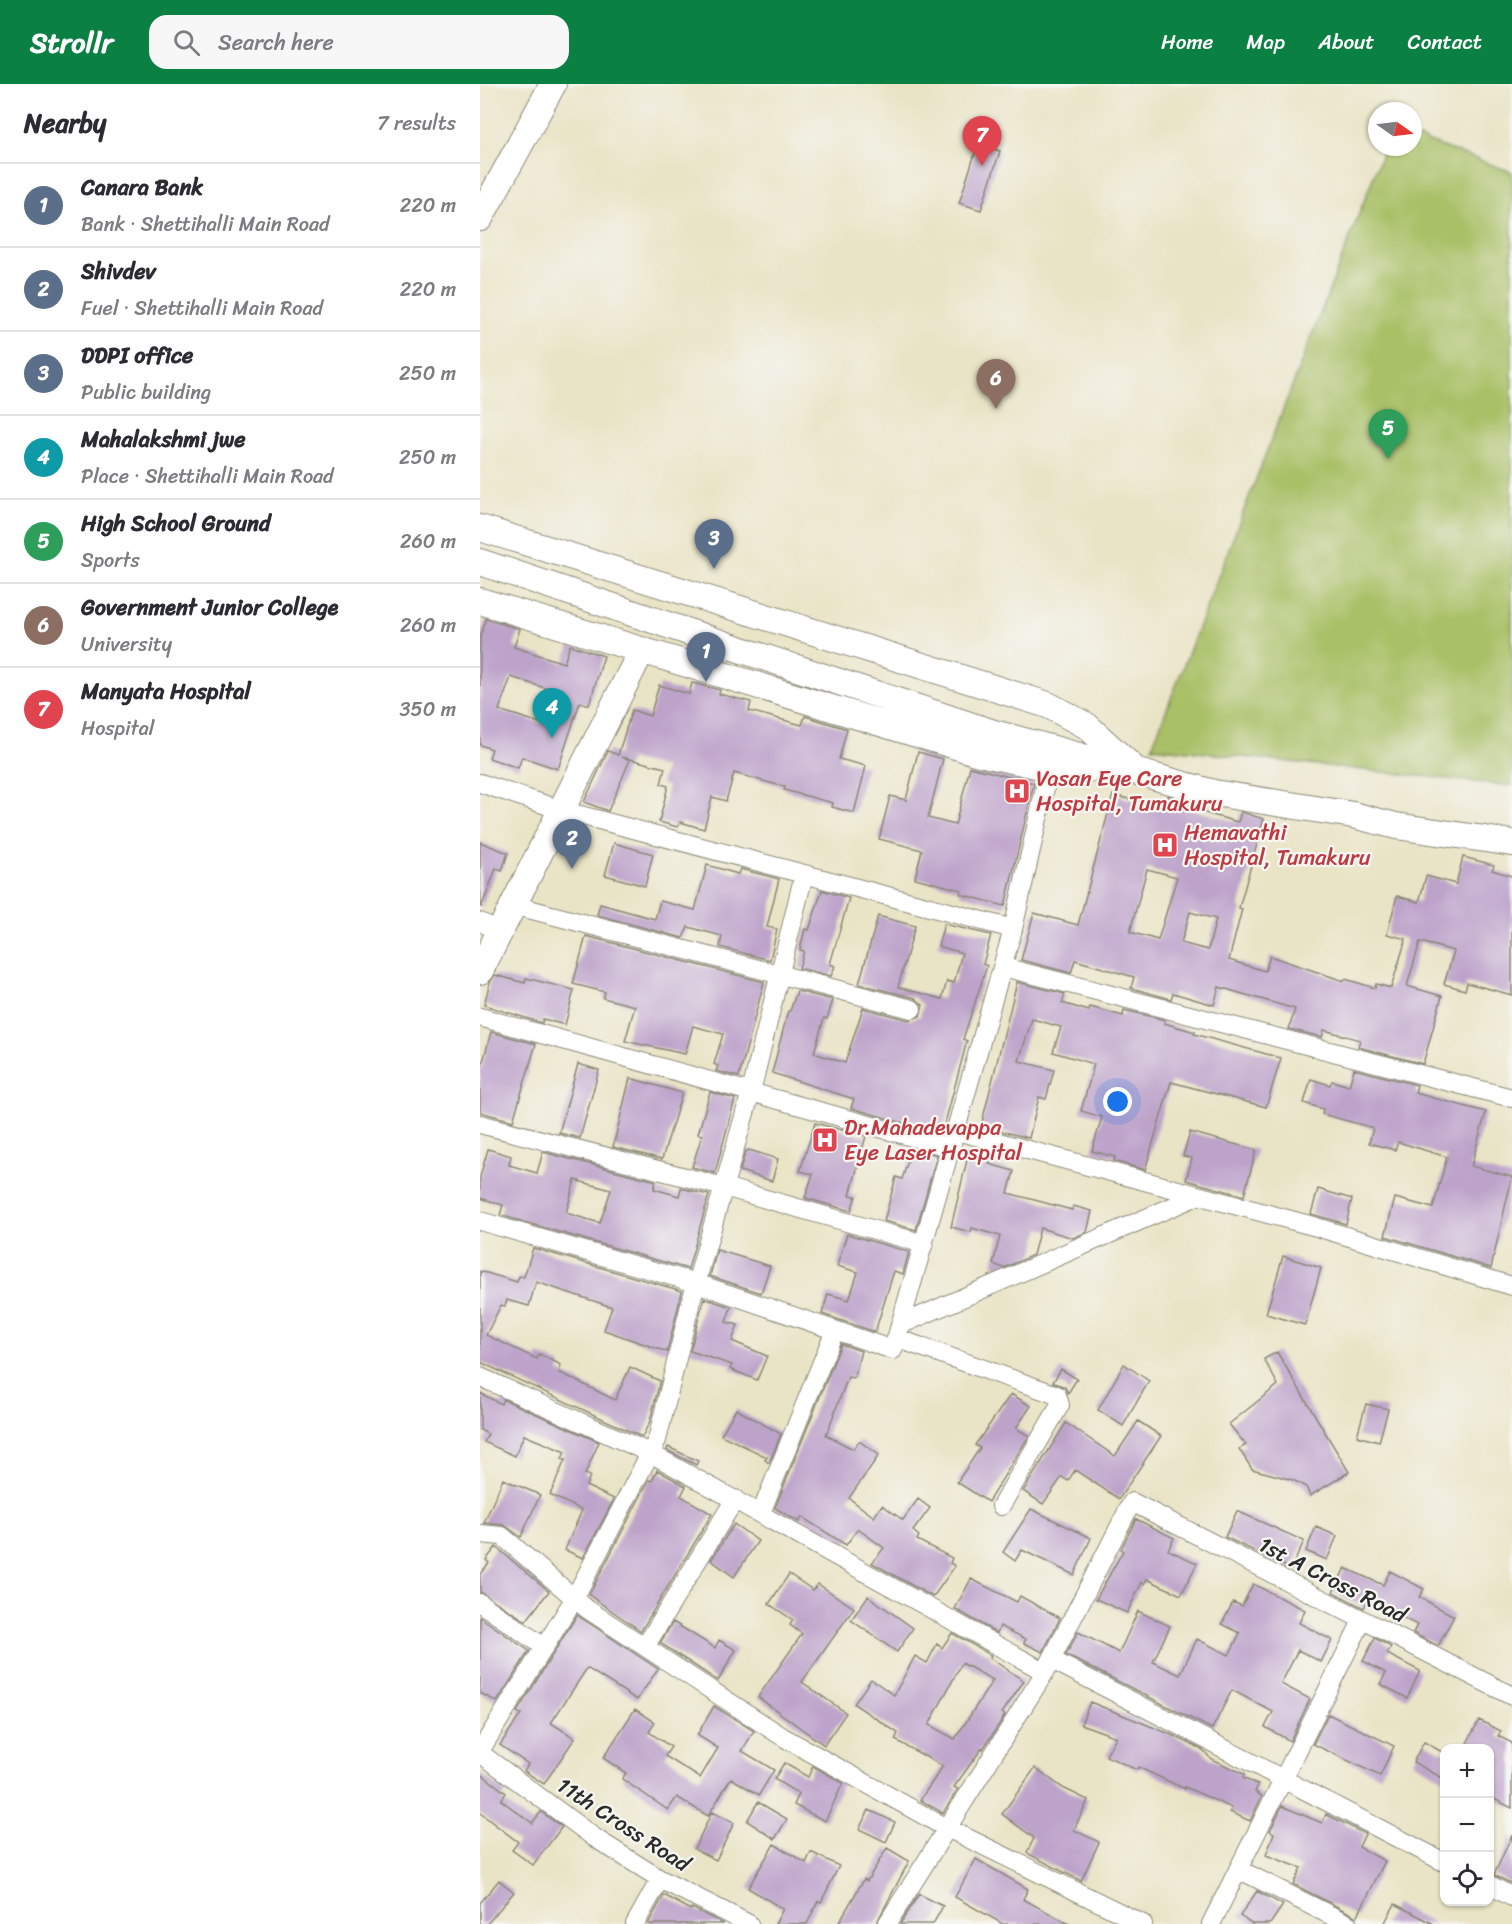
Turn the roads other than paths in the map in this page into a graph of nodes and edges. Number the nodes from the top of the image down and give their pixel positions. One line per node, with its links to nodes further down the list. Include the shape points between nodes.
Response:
1 (553, 84): 2 (street)
2 (480, 218)
3 (480, 528): 8 (street, via 1048,705 1087,726)
4 (480, 562): 7 (street, via 994,733)
5 (480, 601): 6 (street)
6 (642, 650): 7 (street, via 979,753); 10 (street)
7 (1052, 759): 8 (street); 15 (street)
8 (1137, 772): 11 (street, via 1214,793)
9 (480, 783): 10 (street)
10 (561, 810): 12 (street); 13 (street)
11 (1512, 843)
12 (804, 874): 15 (street); 18 (street)
13 (513, 905): 14 (street); 18 (street)
14 (490, 927): 17 (street)
15 (1013, 929): 16 (street)
16 (1003, 968): 22 (street); 24 (street)
17 (480, 971)
18 (780, 975): 19 (street); 21 (street)
19 (912, 1009)
20 (480, 1017): 21 (street)
21 (751, 1092): 24 (street); 25 (street)
22 (1512, 1098)
23 (480, 1124): 25 (street)
24 (954, 1140): 26 (street); 28 (street)
25 (724, 1186): 28 (street); 29 (street)
26 (1197, 1196): 30 (street, via 1313,1226); 32 (street)
27 (480, 1221): 29 (street)
28 (924, 1244): 32 (street)
29 (696, 1283): 31 (street); 34 (street, via 657,1440)
30 (1512, 1286)
31 (835, 1330): 32 (street, via 893,1350); 37 (street)
32 (898, 1331): 36 (street, via 1057,1395 1060,1405)
33 (480, 1377): 34 (street)
34 (650, 1454): 35 (street); 39 (street)
35 (735, 1500): 37 (street); 43 (street)
36 (1000, 1506)
37 (761, 1514): 44 (street)
38 (480, 1534): 39 (street, via 502,1536)
39 (574, 1599): 42 (street); 43 (street)
40 (480, 1603): 42 (street)
41 (1362, 1622): 44 (street, 1st A Cross Road, via 1132,1502); 45 (street, 1st A Cross Road); 47 (street)
42 (544, 1647): 46 (street)
43 (645, 1647): 48 (street, via 783,1737)
44 (1048, 1666): 47 (street); 48 (street)
45 (1512, 1696)
46 (480, 1752): 51 (street, 11th Cross Road, via 595,1838)
47 (1281, 1779): 49 (street); 50 (street)
48 (948, 1828): 56 (street); 57 (street)
49 (1440, 1860)
50 (1238, 1869): 58 (street); 59 (street)
51 (660, 1880): 54 (street); 55 (street, 11th Cross Road)
52 (1494, 1887): 53 (street)
53 (1512, 1897)
54 (635, 1924)
55 (749, 1924)
56 (887, 1924)
57 (1143, 1924)
58 (1211, 1924)
59 (1348, 1924)

